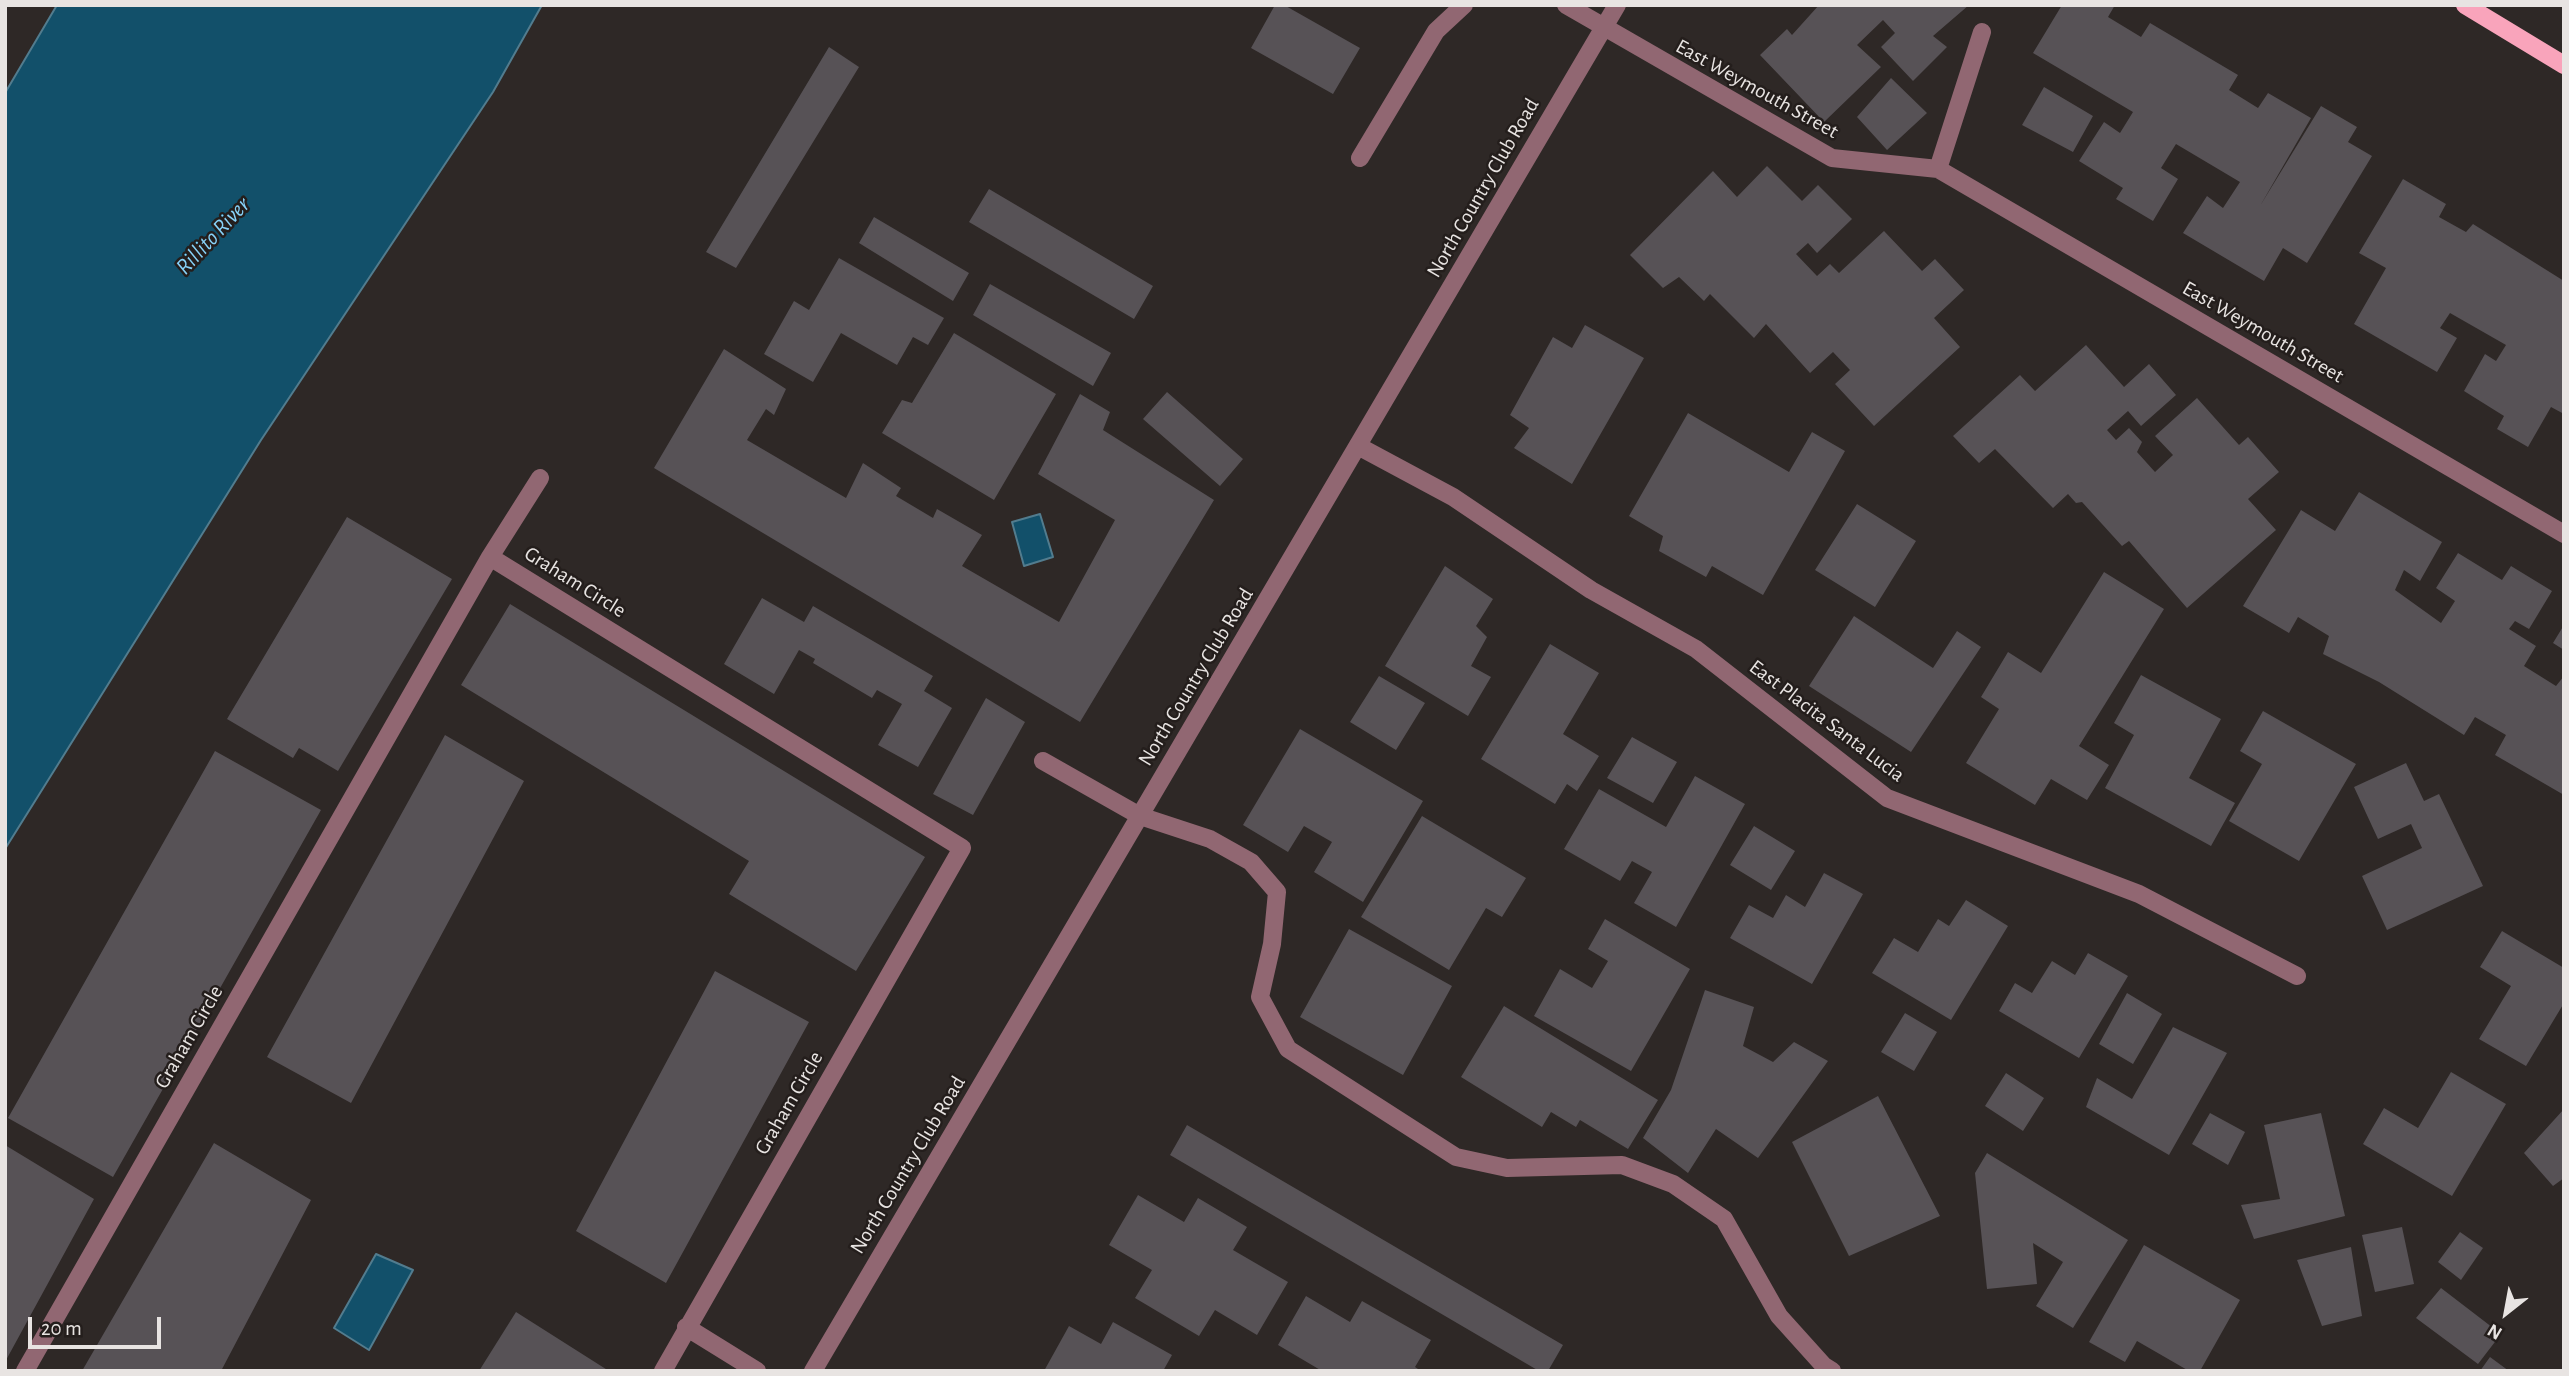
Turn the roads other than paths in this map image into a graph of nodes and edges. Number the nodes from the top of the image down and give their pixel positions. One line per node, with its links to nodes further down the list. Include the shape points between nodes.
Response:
1 (1464, 5): 8 (street, via 1436,31)
2 (1566, 5): 5 (street, East Weymouth Street)
3 (1617, 5): 5 (street, North Country Club Road)
4 (2466, 5): 7 (main road)
5 (1604, 28): 9 (street, East Weymouth Street, via 1832,158); 10 (street, North Country Club Road)
6 (1982, 32): 9 (street)
7 (2564, 65)
8 (1360, 158)
9 (1938, 169): 12 (street, East Weymouth Street)
10 (1358, 446): 15 (street, North Country Club Road); 16 (street, East Placita Santa Lucia, via 1453,497 1591,590 1696,649 1887,798 2139,894)
11 (540, 478): 13 (street)
12 (2564, 534)
13 (490, 557): 17 (street, Graham Circle, via 962,848); 18 (street, Graham Circle)
14 (1043, 761): 15 (street)
15 (1140, 816): 21 (street, North Country Club Road); 22 (street, via 1220,845 1251,862 1277,892 1260,997 1288,1048 1456,1157 1507,1168 1622,1165 1673,1184 1724,1219 1779,1316)
16 (2297, 976)
17 (685, 1327): 19 (street, Graham Circle); 20 (street)
18 (24, 1371)
19 (663, 1371)
20 (757, 1371)
21 (813, 1371)
22 (1832, 1371)

